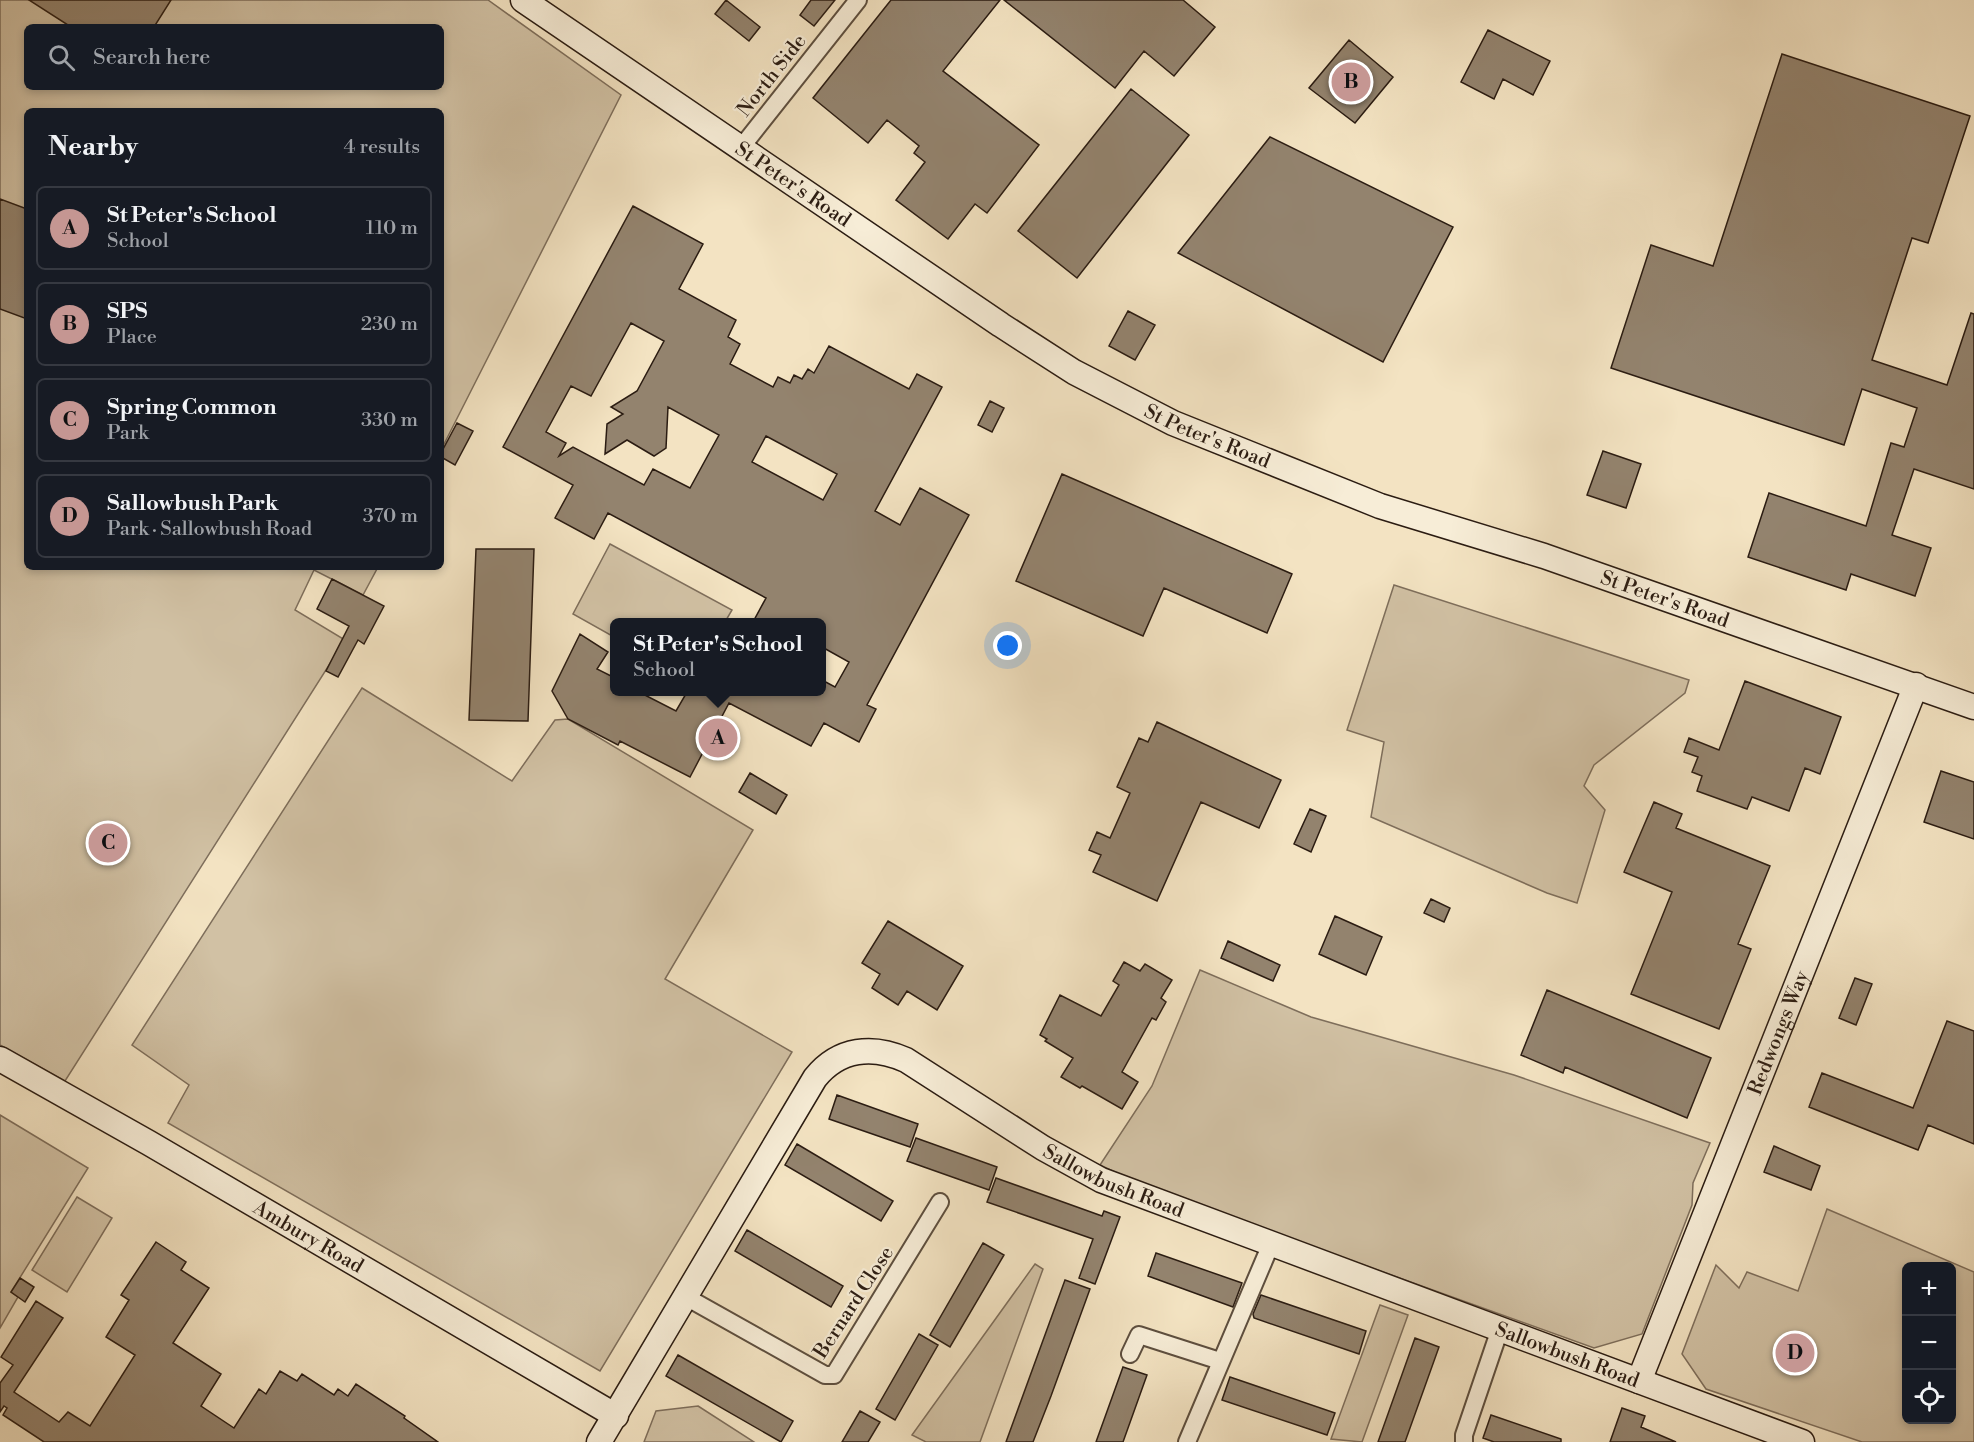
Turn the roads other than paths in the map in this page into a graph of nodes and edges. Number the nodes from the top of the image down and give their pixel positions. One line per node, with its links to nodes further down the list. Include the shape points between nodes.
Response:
1 (523, 0): 3 (street, St Peter's Road)
2 (858, 0): 3 (street, North Side)
3 (740, 149): 4 (street, St Peter's Road, via 1047,354 1173,423 1380,506 1544,556)
4 (1916, 685): 5 (street, St Peter's Road); 13 (street, Redwongs Way)
5 (1974, 707)
6 (0, 1059): 14 (street, Ambury Road)
7 (940, 1202): 9 (street, Bernard Close, via 834,1375 825,1375)
8 (1271, 1244): 9 (street, Sallowbush Road, via 1101,1180 1043,1148 906,1060 870,1050 839,1057 826,1064 815,1078); 10 (street, Sallowbush Road); 12 (street)
9 (686, 1297): 14 (street, Sallowbush Road)
10 (1500, 1329): 13 (street, Sallowbush Road); 18 (street)
11 (1130, 1354): 12 (street, via 1139,1335)
12 (1220, 1361): 17 (street)
13 (1639, 1381): 15 (street, Sallowbush Road)
14 (616, 1416): 16 (street, Sallowbush Road)
15 (1773, 1437): 19 (street, Sallowbush Road)
16 (599, 1442)
17 (1187, 1442)
18 (1464, 1442)
19 (1802, 1442)

